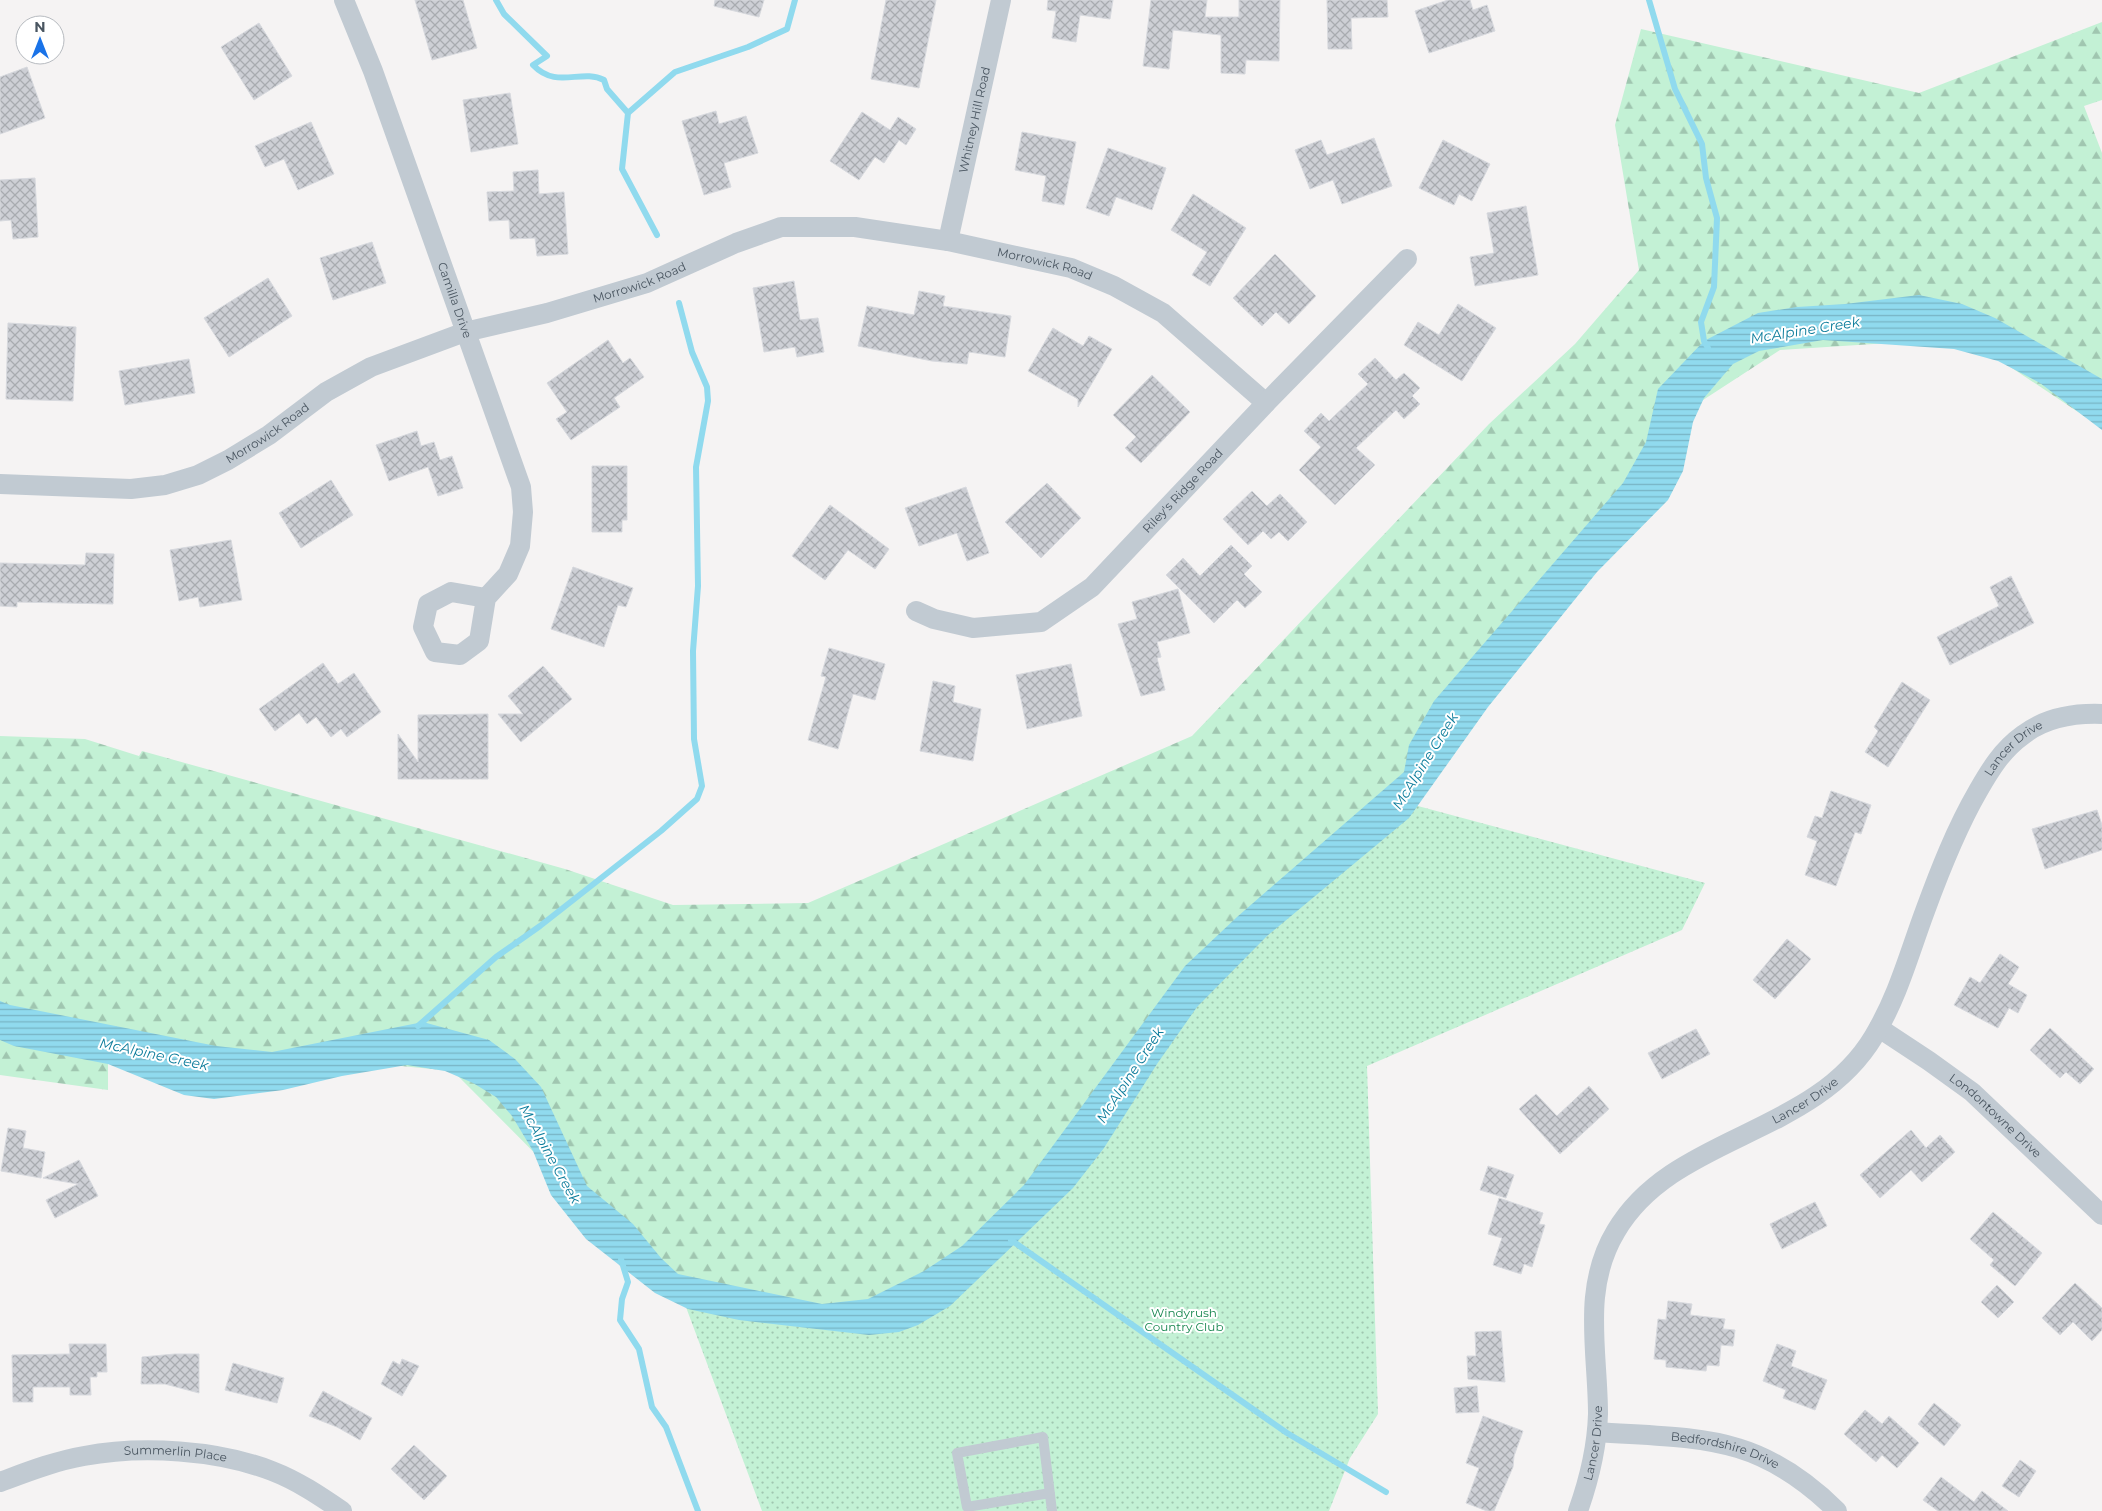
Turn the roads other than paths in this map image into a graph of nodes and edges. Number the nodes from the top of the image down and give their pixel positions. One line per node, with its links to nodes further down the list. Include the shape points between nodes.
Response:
1 (344, 0): 5 (street, Camilla Drive, via 373,71)
2 (1002, 0): 3 (street, Whitney Hill Road)
3 (948, 241): 5 (street, Morrowick Road, via 855,227 781,227 736,243 647,283 547,313); 6 (street, Morrowick Road, via 1071,268 1114,286 1163,313)
4 (1407, 259): 6 (street, Riley's Ridge Road)
5 (465, 332): 7 (street, Morrowick Road, via 371,367 326,392 252,445 198,475 165,485 132,489); 8 (street, Camilla Drive, via 515,466 523,504 520,546 508,574)
6 (1266, 403): 9 (street, Riley's Ridge Road, via 1092,587 1041,622 973,628 934,620)
7 (0, 484)
8 (486, 598)
9 (916, 611)
10 (2102, 714): 11 (street, Lancer Drive, via 2067,716 2044,724 2024,734 1995,761 1951,845 1903,978)
11 (1879, 1028): 12 (street, Londontowne Drive, via 1979,1098); 13 (street, Lancer Drive, via 1860,1055 1818,1095 1656,1184 1645,1193 1616,1231 1602,1258 1592,1316)
12 (2102, 1215)
13 (1597, 1432): 18 (street, Lancer Drive, via 1588,1481); 19 (street, Bedfordshire Drive, via 1699,1439 1743,1448 1791,1472)
14 (0, 1482): 16 (street, Summerlin Place, via 84,1456 128,1451 196,1453 235,1460 273,1472)
15 (1050, 1493): 15 (lane, via 1043,1437 957,1453 967,1507); 17 (lane)
16 (342, 1511)
17 (1052, 1511)
18 (1578, 1511)
19 (1837, 1511)

